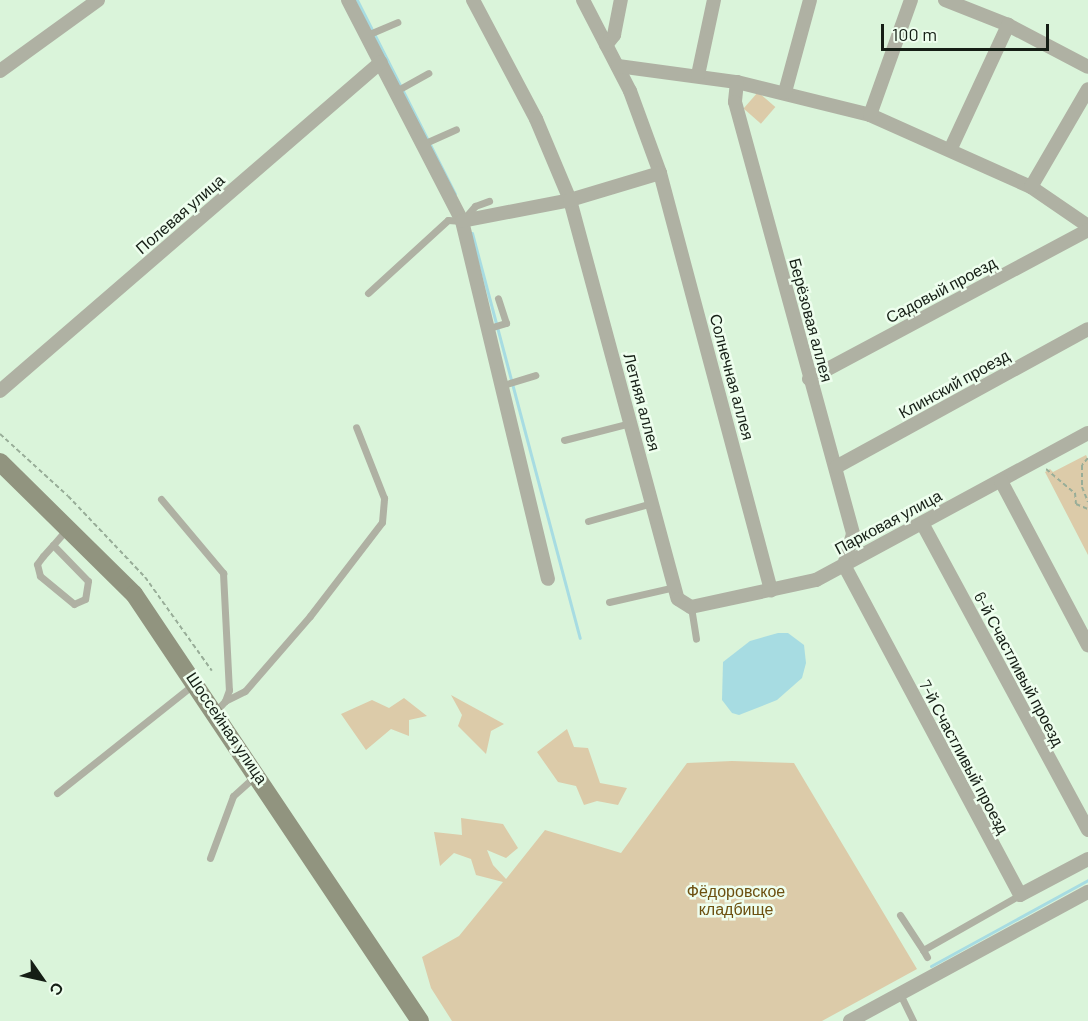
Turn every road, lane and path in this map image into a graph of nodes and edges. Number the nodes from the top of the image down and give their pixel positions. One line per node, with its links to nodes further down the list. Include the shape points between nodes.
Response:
1 (98, 0): 17 (street)
2 (348, 0): 12 (street)
3 (473, 0): 30 (street, Летняя аллея, via 536,119)
4 (583, 0): 13 (street, Солнечная аллея)
5 (621, 0): 13 (street, via 614,35)
6 (714, 0): 19 (street)
7 (810, 0): 23 (street)
8 (911, 0): 24 (street)
9 (945, 0): 11 (street)
10 (397, 22): 12 (lane)
11 (1008, 25): 16 (street); 27 (street)
12 (367, 35): 14 (street)
13 (606, 45): 15 (street, Солнечная аллея)
14 (381, 62): 22 (street); 41 (street, Полевая улица)
15 (618, 66): 19 (street); 28 (street, Солнечная аллея)
16 (1088, 67)
17 (0, 71)
18 (428, 73): 22 (lane)
19 (698, 75): 20 (street)
20 (737, 82): 23 (street); 39 (street, Берёзовая аллея, via 735,102)
21 (1088, 89): 29 (street)
22 (396, 91): 26 (street)
23 (785, 92): 24 (street)
24 (870, 115): 27 (street)
25 (456, 129): 26 (lane)
26 (423, 144): 32 (street)
27 (951, 148): 29 (street)
28 (660, 172): 30 (street); 63 (street, Солнечная аллея)
29 (1031, 187): 33 (street)
30 (570, 200): 32 (street); 42 (street, Летняя аллея)
31 (489, 201): 32 (lane, via 475,206)
32 (462, 221): 34 (lane, via 448,220); 36 (street)
33 (1088, 228): 39 (street, Садовый проезд)
34 (368, 293)
35 (498, 298): 36 (lane, via 506,323)
36 (486, 329): 40 (street)
37 (1088, 329): 50 (street, Клинский проезд)
38 (535, 375): 40 (lane)
39 (809, 379): 50 (street, Берёзовая аллея)
40 (500, 387): 61 (street)
41 (0, 391)
42 (630, 423): 46 (lane); 54 (street, Летняя аллея)
43 (356, 426): 70 (lane, via 384,498 382,522 310,616 245,691)
44 (1088, 433): 48 (street, Парковая улица)
45 (0, 434): 68 (path, via 68,496 145,577)
46 (564, 440)
47 (1088, 458): 53 (path, via 1082,465 1082,487)
48 (1038, 459): 51 (street, Парковая улица); 55 (path, via 1060,484 1075,493 1076,504)
49 (0, 462): 58 (main road, Шоссейная улица)
50 (836, 467): 60 (street, Берёзовая аллея, via 853,534)
51 (1001, 481): 57 (street, Парковая улица); 67 (street)
52 (161, 499): 70 (lane, via 223,573 229,668)
53 (1088, 502)
54 (652, 503): 56 (lane); 62 (street, Летняя аллея)
55 (1088, 509)
56 (588, 521)
57 (922, 522): 60 (street, Парковая улица); 73 (street, 6-й Счастливый проезд)
58 (69, 528): 59 (lane); 69 (main road, Шоссейная улица, via 134,594)
59 (53, 544): 59 (lane, via 37,564 40,576 74,604 85,599 88,581)
60 (844, 565): 63 (street, Парковая улица, via 816,580); 77 (street, 7-й Счастливый проезд)
61 (548, 579)
62 (675, 587): 64 (lane); 65 (street, Летняя аллея, via 678,599)
63 (771, 590): 65 (street, Парковая улица)
64 (609, 602)
65 (691, 607): 66 (lane)
66 (696, 639)
67 (1088, 645)
68 (212, 671)
69 (196, 682): 70 (main road, Шоссейная улица); 72 (lane)
70 (220, 706): 71 (main road, Шоссейная улица)
71 (257, 774): 74 (lane, via 233,796); 82 (main road, Шоссейная улица)
72 (57, 793)
73 (1088, 830)
74 (210, 858)
75 (1088, 859): 77 (street)
76 (1088, 892): 81 (street)
77 (1020, 896): 79 (lane)
78 (900, 915): 79 (lane)
79 (923, 950): 80 (lane)
80 (927, 957)
81 (900, 994): 83 (street); 84 (lane)
82 (420, 1021)
83 (850, 1021)
84 (913, 1021)

